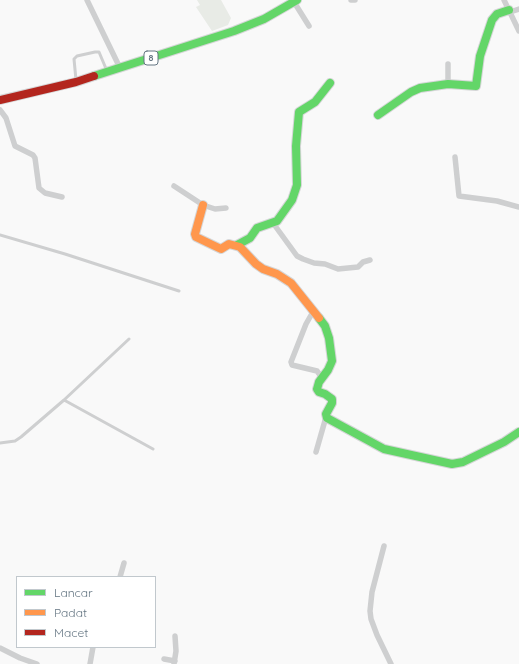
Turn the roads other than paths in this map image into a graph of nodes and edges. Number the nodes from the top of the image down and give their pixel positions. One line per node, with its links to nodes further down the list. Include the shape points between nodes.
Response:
1 (86, 0): 11 (street)
2 (351, 0): 3 (street)
3 (355, 0)
4 (504, 0): 7 (street)
5 (292, 2): 8 (street); 11 (main road, 8, via 264,19 234,31)
6 (519, 9): 7 (street)
7 (509, 11): 9 (street); 15 (main road, via 497,14 492,20 480,56 476,86)
8 (310, 26)
9 (519, 31)
10 (448, 64): 15 (street)
11 (120, 68): 12 (main road, 8)
12 (108, 72): 13 (main road, 8); 13 (lane, via 98,52 77,56 74,59)
13 (76, 82): 16 (main road, 8)
14 (330, 83): 25 (main road, via 315,102 299,112 296,146 297,185 292,200 280,218)
15 (448, 84): 18 (main road, via 420,88)
16 (0, 100)
17 (0, 110): 21 (street, via 6,118 15,146 34,158 39,188 45,193)
18 (378, 115)
19 (454, 157): 23 (street, via 459,196 498,201)
20 (174, 186): 22 (street)
21 (62, 197)
22 (203, 205): 24 (street, via 215,209); 27 (main road, via 196,237 221,249 229,244)
23 (519, 207)
24 (226, 208)
25 (273, 223): 27 (main road, via 257,228 250,238); 28 (street, via 297,256 303,260 338,269 358,266)
26 (0, 235): 29 (lane, via 58,251)
27 (236, 245): 30 (main road, via 263,269 291,283)
28 (370, 260)
29 (179, 291)
30 (314, 310): 32 (main road, via 327,330 332,355 328,370); 32 (street, via 291,362 317,371 320,375)
31 (129, 339): 33 (lane)
32 (319, 382): 34 (main road, via 319,392 333,400)
33 (64, 400): 36 (lane, via 21,437 15,441); 37 (lane)
34 (326, 417): 35 (main road, via 384,448 452,464 463,462); 38 (street)
35 (519, 432)
36 (0, 443)
37 (153, 449)
38 (316, 452)
39 (384, 546): 49 (street, via 372,592 370,611 374,627)
40 (124, 563): 41 (street)
41 (120, 576)
42 (175, 636): 46 (street)
43 (0, 648): 47 (street)
44 (93, 648): 48 (street)
45 (164, 659): 46 (street)
46 (174, 662)
47 (37, 664)
48 (90, 664)
49 (391, 664)

